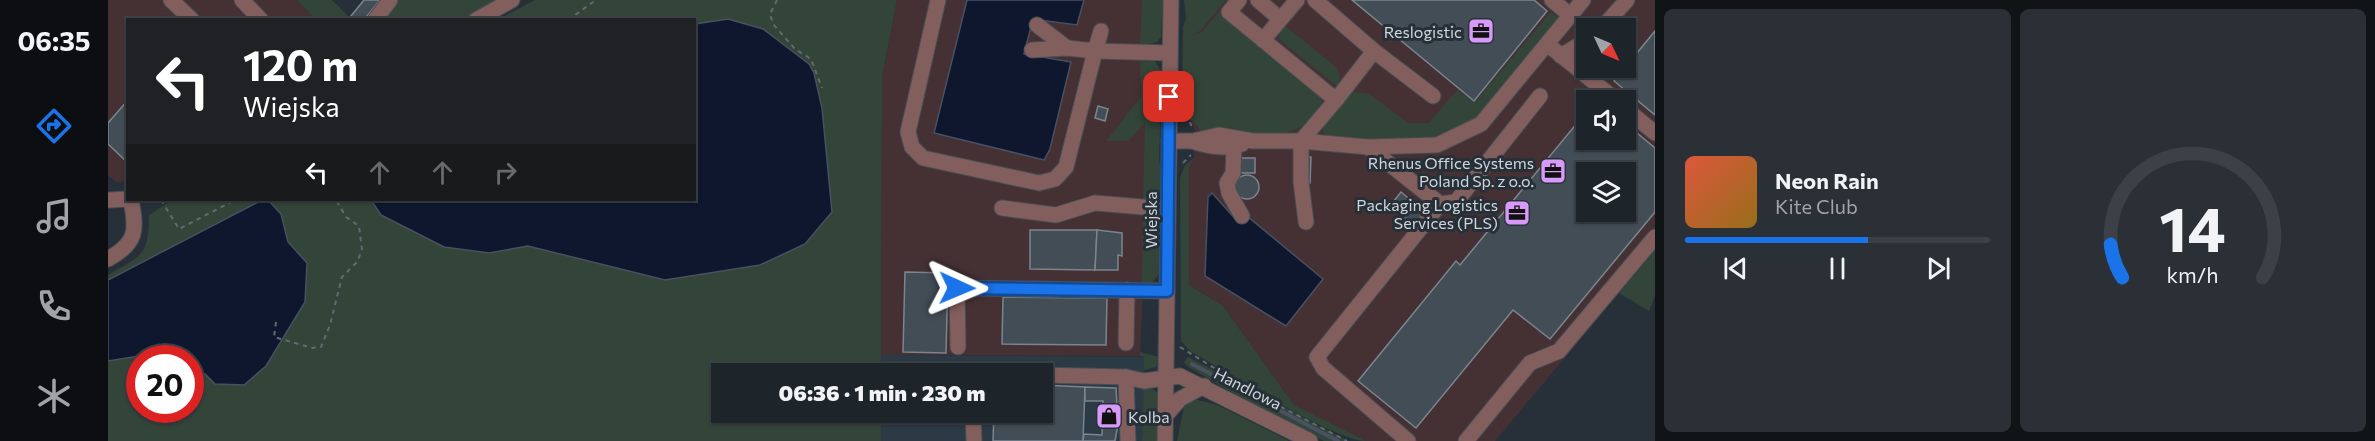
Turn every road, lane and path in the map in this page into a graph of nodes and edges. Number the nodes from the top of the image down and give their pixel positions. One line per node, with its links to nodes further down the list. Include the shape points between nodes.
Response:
1 (171, 0): 17 (street)
2 (242, 0): 18 (street)
3 (390, 0): 19 (street)
4 (512, 0): 20 (street)
5 (596, 0): 21 (path)
6 (777, 0): 35 (path, via 770,14 773,24 795,49 812,59)
7 (938, 0): 31 (street, via 909,132 912,147 923,158 1039,183 1055,179 1066,167)
8 (1171, 0): 33 (street, Wiejska)
9 (1239, 0): 26 (street, via 1229,12)
10 (1258, 0): 23 (street)
11 (1297, 0): 23 (street)
12 (1315, 0): 32 (street)
13 (1552, 0): 16 (street)
14 (1583, 0): 16 (street)
15 (1627, 0): 22 (street)
16 (1570, 15): 27 (street)
17 (190, 18)
18 (259, 18)
19 (376, 18)
20 (480, 18)
21 (571, 18)
22 (1611, 18)
23 (1281, 20): 26 (street)
24 (1037, 25): 29 (street)
25 (1101, 31): 31 (street)
26 (1263, 40): 39 (street)
27 (1547, 44): 34 (street); 47 (street, via 1481,124 1437,145)
28 (1576, 47): 34 (street)
29 (1067, 48): 30 (street); 31 (street)
30 (1032, 50)
31 (1095, 51): 33 (street)
32 (1374, 51): 37 (street); 39 (street)
33 (1170, 53): 42 (street, Wiejska)
34 (1561, 56): 36 (street)
35 (822, 88)
36 (1604, 90)
37 (1433, 96)
38 (1540, 96): 54 (street, via 1456,202)
39 (1336, 100): 45 (street)
40 (1636, 117): 41 (street)
41 (1655, 133)
42 (1169, 141): 43 (street); 56 (street, Wiejska)
43 (1192, 141): 44 (street, via 1219,135); 46 (street)
44 (1253, 141): 45 (street); 46 (street)
45 (1300, 141): 47 (street); 58 (street)
46 (1234, 147): 57 (street, via 1233,173 1227,183)
47 (1368, 147): 54 (street)
48 (126, 199): 49 (street)
49 (108, 200)
50 (129, 201): 60 (street, via 135,232 130,243)
51 (162, 201): 52 (path, via 179,228)
52 (232, 201)
53 (337, 201): 63 (path, via 346,217 359,226 362,250 357,262 342,277 321,347 305,347 274,338)
54 (1440, 204): 78 (street, via 1317,357 1323,368)
55 (1002, 208): 56 (street, via 1056,215 1095,203)
56 (1167, 209): 62 (street, Wiejska)
57 (1242, 216)
58 (1306, 222)
59 (1655, 237): 79 (street, via 1559,351 1530,363)
60 (108, 259)
61 (1127, 290): 62 (street); 64 (street); 65 (street, via 957,288)
62 (1167, 291): 68 (street, Wiejska)
63 (276, 322)
64 (1126, 343)
65 (958, 347)
66 (1183, 351): 77 (path, via 1273,404)
67 (1053, 375): 69 (street, Handlowa)
68 (1166, 376): 69 (street, Handlowa, via 1144,381); 70 (street, Handlowa, via 1180,376); 71 (street, Wiejska)
69 (1126, 377): 74 (street)
70 (1204, 386): 71 (street, via 1180,399); 76 (street, Handlowa)
71 (1166, 415): 75 (street, Wiejska)
72 (973, 423): 73 (street)
73 (974, 441)
74 (1128, 441)
75 (1165, 441)
76 (1310, 441)
77 (1347, 441)
78 (1408, 441)
79 (1466, 441)

